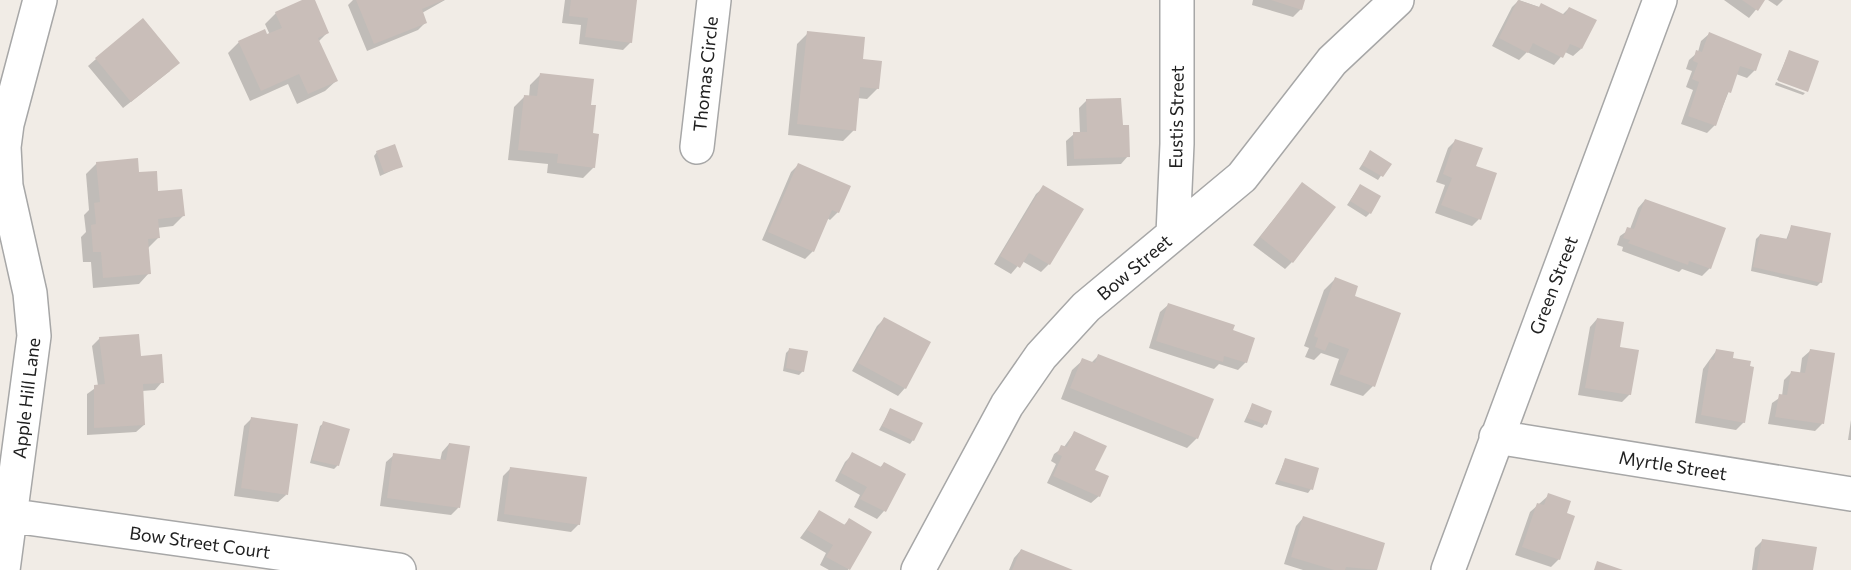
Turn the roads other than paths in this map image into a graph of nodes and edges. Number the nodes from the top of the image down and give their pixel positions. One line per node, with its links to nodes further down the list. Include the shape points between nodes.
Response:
1 (40, 0): 10 (street, Apple Hill Lane, via 4,147 6,186 30,292 34,336)
2 (714, 0): 6 (street, Thomas Circle)
3 (1177, 0): 7 (street, Eustis Street)
4 (1397, 0): 7 (street, Bow Street, via 1332,61 1242,177)
5 (1660, 0): 8 (street, Green Street)
6 (697, 147)
7 (1173, 234): 13 (street, Bow Street, via 1086,307 1041,356 1007,405)
8 (1496, 437): 9 (street, Myrtle Street); 14 (street, Green Street)
9 (1851, 494)
10 (5, 515): 11 (street, Apple Hill Lane); 12 (street, Bow Street Court)
11 (3, 570)
12 (399, 570)
13 (918, 570)
14 (1448, 570)

